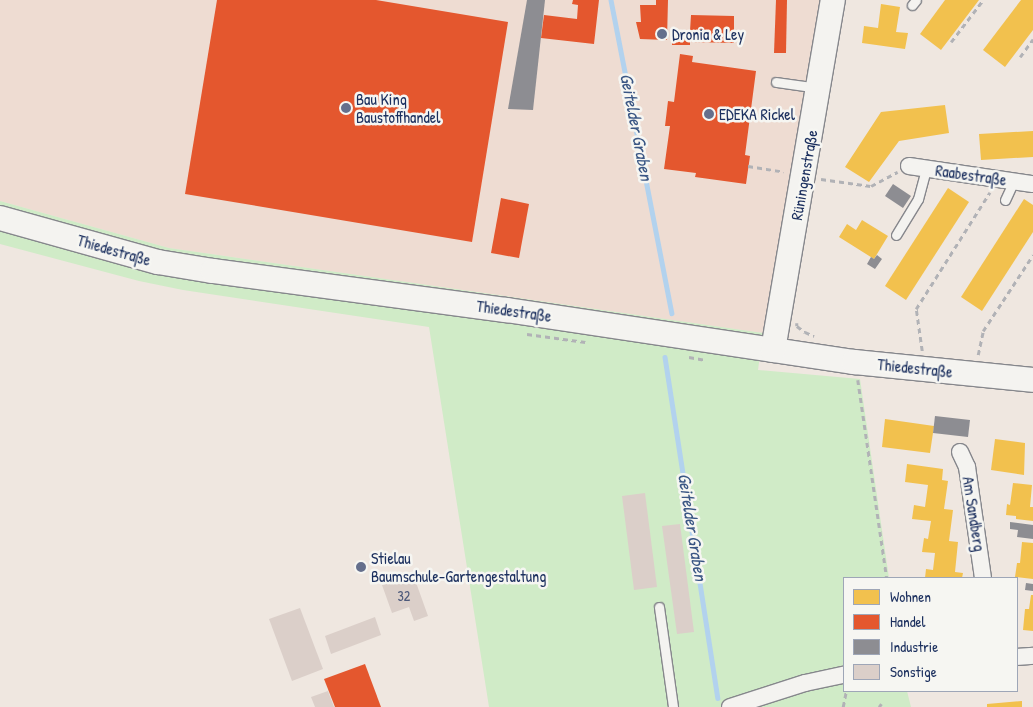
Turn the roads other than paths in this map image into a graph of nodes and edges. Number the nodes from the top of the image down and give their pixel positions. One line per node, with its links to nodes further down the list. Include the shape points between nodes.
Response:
1 (833, 0): 3 (street, Rüningenstraße)
2 (776, 82): 3 (lane)
3 (819, 88): 11 (street, Rüningenstraße, via 811,177)
4 (909, 166): 5 (street, Raabestraße)
5 (926, 169): 6 (street, Raabestraße); 10 (lane, via 918,199)
6 (1014, 181): 7 (street, Raabestraße); 8 (lane)
7 (1033, 184)
8 (1005, 200)
9 (0, 218): 11 (street, Thiedestraße, via 167,264)
10 (896, 235)
11 (773, 350): 12 (street, Thiedestraße, via 863,363)
12 (1033, 380)
13 (960, 452): 14 (street, Am Sandberg, via 966,467)
14 (983, 577)
15 (659, 607): 19 (lane)
16 (1033, 656): 17 (street)
17 (1018, 657)
18 (843, 675): 20 (street, via 805,683)
19 (673, 707)
20 (730, 707)

